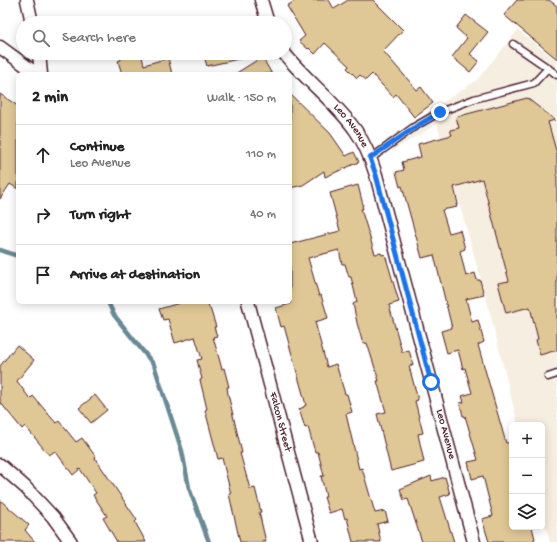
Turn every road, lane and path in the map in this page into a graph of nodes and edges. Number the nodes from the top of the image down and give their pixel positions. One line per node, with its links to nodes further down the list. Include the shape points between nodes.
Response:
1 (27, 0): 3 (street)
2 (261, 0): 4 (street)
3 (30, 16)
4 (266, 16)
5 (513, 44): 11 (lane)
6 (0, 47): 7 (street)
7 (16, 59)
8 (18, 60): 12 (street)
9 (40, 60): 13 (street)
10 (290, 60): 15 (street, Leo Avenue, via 340,111 356,131)
11 (548, 68): 14 (lane); 15 (lane, via 534,83 474,99 440,112)
12 (34, 72)
13 (41, 72)
14 (557, 75)
15 (370, 158): 22 (street, Leo Avenue)
16 (249, 304): 21 (street, Falcon Street)
17 (557, 374): 18 (lane)
18 (548, 377)
19 (0, 465): 20 (street, via 53,517)
20 (71, 542)
21 (312, 542)
22 (474, 542)

